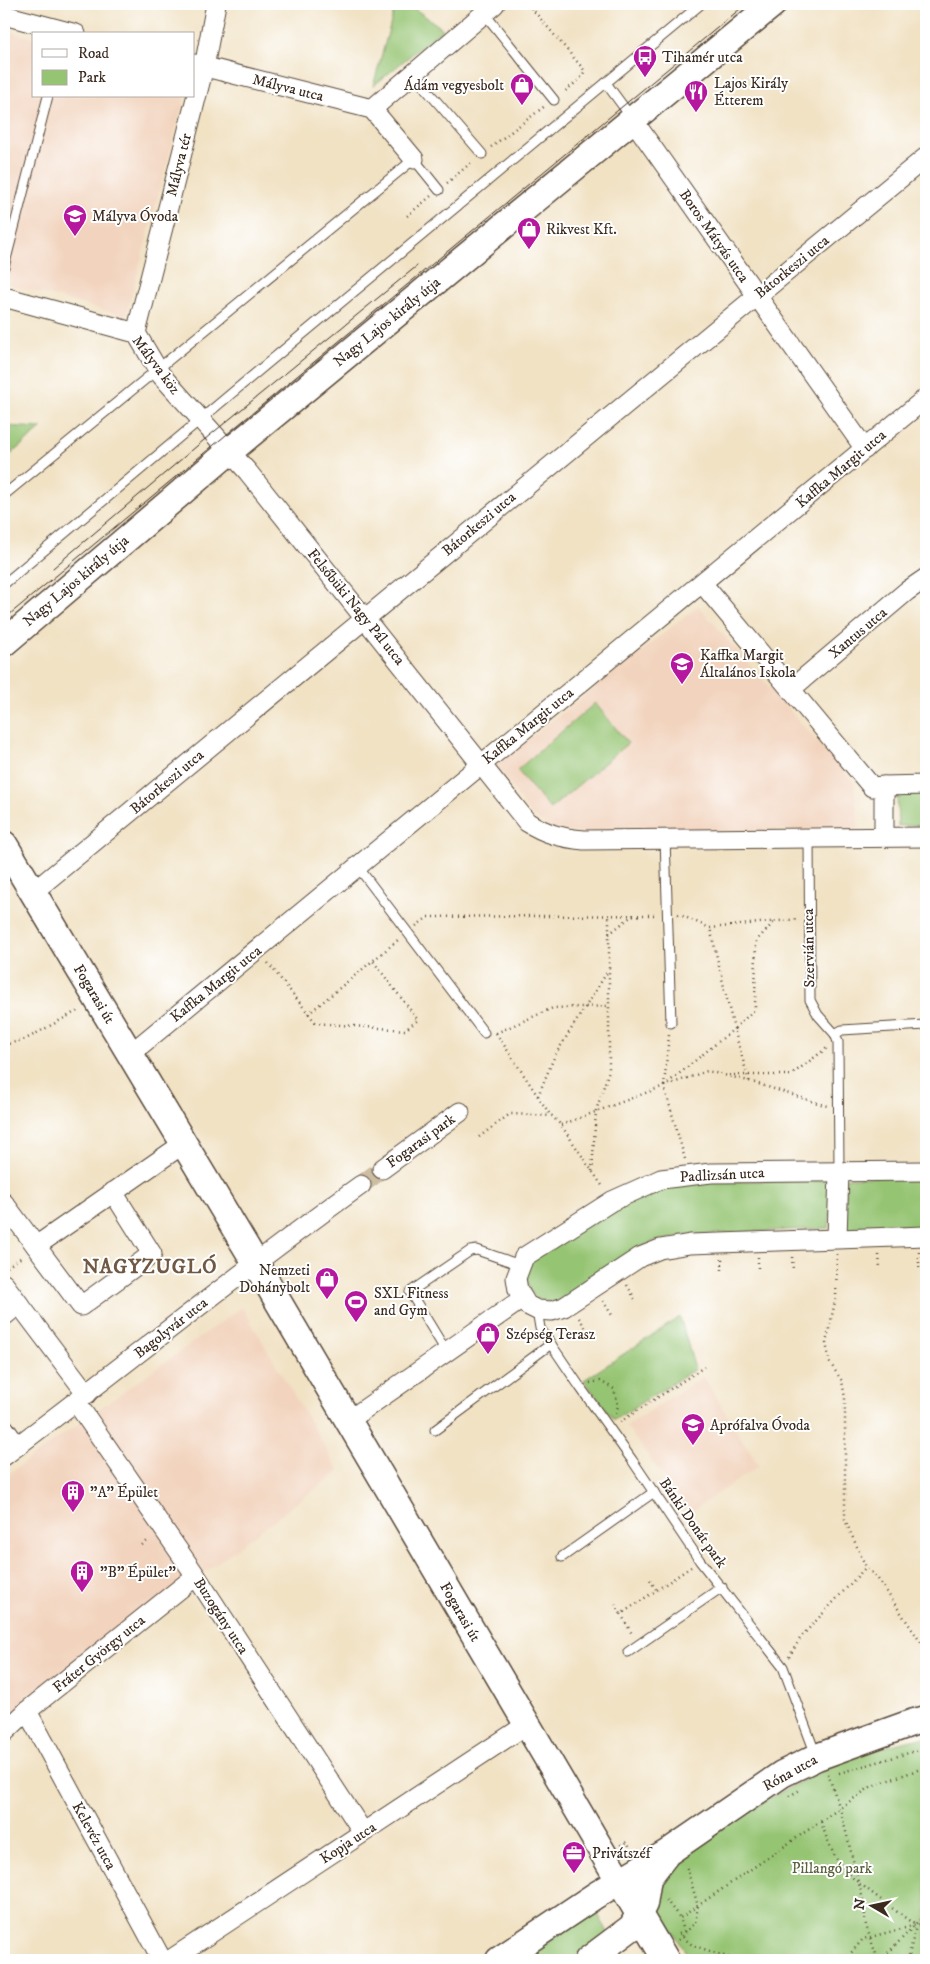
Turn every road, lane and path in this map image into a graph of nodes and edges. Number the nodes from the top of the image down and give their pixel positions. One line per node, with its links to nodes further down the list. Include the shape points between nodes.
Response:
1 (216, 4): 8 (street, Mályva tér)
2 (528, 4): 10 (path, via 585,71)
3 (701, 4): 12 (lane)
4 (773, 4): 17 (main road, Nagy Lajos király útja)
5 (489, 8): 9 (street); 15 (lane)
6 (4, 15): 7 (street)
7 (63, 31)
8 (199, 65): 11 (street, Mályva tér); 16 (street, Mályva utca)
9 (413, 74): 16 (street); 18 (lane)
10 (580, 80)
11 (195, 82)
12 (606, 83): 17 (lane); 28 (lane)
13 (47, 98): 22 (lane)
14 (191, 98): 25 (street, Mályva tér)
15 (554, 100)
16 (372, 110): 20 (street)
17 (633, 120): 23 (street, Boros Mátyás utca); 30 (main road, Nagy Lajos király útja)
18 (482, 154)
19 (926, 157): 23 (street, Bátorkeszi utca)
20 (414, 159): 21 (lane); 26 (lane)
21 (439, 190)
22 (4, 267)
23 (756, 296): 29 (street, Boros Mátyás utca); 35 (street, Bátorkeszi utca)
24 (4, 297): 25 (street, Mályva köz)
25 (136, 333): 26 (street, Mályva köz)
26 (158, 369): 28 (street, Mályva köz); 31 (lane)
27 (926, 398): 29 (street, Kaffka Margit utca)
28 (200, 418): 30 (street, Mályva köz); 33 (lane)
29 (865, 449): 34 (street, Kaffka Margit utca)
30 (230, 451): 35 (street, Felsőbüki Nagy Pál utca); 36 (main road, Nagy Lajos király útja)
31 (4, 495)
32 (926, 578): 37 (street, Xantus utca)
33 (4, 584)
34 (702, 584): 37 (street); 38 (street, Kaffka Margit utca)
35 (365, 619): 38 (street, Felsőbüki Nagy Pál utca); 47 (street, Bátorkeszi utca)
36 (4, 643)
37 (790, 689): 40 (street, via 872,786)
38 (483, 764): 44 (street, via 527,822 544,833 584,840); 46 (street, Kaffka Margit utca)
39 (926, 785): 40 (street)
40 (884, 786): 42 (street)
41 (809, 836): 42 (street); 44 (street); 51 (lane, Szervián utca)
42 (884, 836): 43 (street)
43 (926, 836)
44 (666, 838): 50 (lane)
45 (4, 845): 47 (main road, Fogarasi út)
46 (358, 867): 54 (lane); 56 (street, Kaffka Margit utca)
47 (33, 892): 59 (main road, Fogarasi út)
48 (634, 914): 49 (path); 50 (path); 55 (path)
49 (609, 915): 54 (path, via 428,917); 55 (path)
50 (668, 915): 53 (path, via 680,914); 63 (lane)
51 (808, 918): 52 (path); 68 (lane, Szervián utca, via 810,1000)
52 (776, 920): 53 (path); 65 (path, via 756,940 755,1008)
53 (710, 928): 65 (path)
54 (408, 932): 57 (path); 66 (lane)
55 (609, 934): 58 (path)
56 (258, 950): 62 (path); 70 (street, Kaffka Margit utca)
57 (373, 961): 62 (path); 62 (path, via 418,1020 404,1030 316,1022)
58 (609, 971): 60 (path); 61 (path)
59 (98, 999): 69 (path, via 26,1039); 70 (main road, Fogarasi út)
60 (609, 1006): 61 (path); 77 (path, via 609,1070)
61 (585, 1007): 67 (path, via 553,1008); 75 (path, via 555,1055)
62 (308, 1014)
63 (671, 1022): 74 (path)
64 (926, 1025): 68 (lane, via 842,1030)
65 (734, 1029): 72 (path); 74 (path)
66 (484, 1033): 67 (path)
67 (496, 1034): 75 (path)
68 (836, 1038): 72 (path, via 791,1075); 76 (lane)
69 (4, 1045)
70 (130, 1054): 82 (main road, Fogarasi út)
71 (725, 1075): 72 (path); 73 (path); 74 (path, via 707,1071)
72 (747, 1075): 73 (path)
73 (749, 1081): 76 (path)
74 (664, 1086): 77 (path); 87 (path)
75 (538, 1096): 79 (path)
76 (838, 1110): 85 (lane)
77 (596, 1111): 80 (path); 84 (path)
78 (460, 1112): 83 (street, Fogarasi park)
79 (552, 1116): 80 (path); 81 (path, via 510,1114)
80 (560, 1125): 84 (path)
81 (479, 1137)
82 (183, 1144): 89 (street); 95 (main road, Fogarasi út)
83 (382, 1169)
84 (592, 1171): 90 (path)
85 (839, 1171): 86 (street, Padlizsán utca); 87 (street, Padlizsán utca); 93 (street)
86 (926, 1172)
87 (689, 1174): 90 (street, Padlizsán utca, via 661,1179)
88 (356, 1189): 95 (street)
89 (113, 1192): 94 (street); 94 (street, via 152,1254 81,1306)
90 (612, 1201): 96 (street, Padlizsán utca, via 524,1257)
91 (4, 1203): 94 (street)
92 (926, 1236): 93 (street)
93 (837, 1238): 100 (street, via 660,1248 640,1257 564,1307 552,1311); 115 (path, via 836,1297 826,1343 830,1363 842,1381 845,1398 845,1520)
94 (36, 1246): 97 (path)
95 (255, 1262): 106 (street, Bagolyvár utca); 107 (main road, Fogarasi út)
96 (520, 1265): 99 (street, via 516,1278); 103 (lane, via 477,1250 470,1251 410,1292)
97 (4, 1270)
98 (4, 1284): 101 (street)
99 (522, 1299): 100 (street); 103 (street)
100 (537, 1310): 102 (lane, Bánki Donát park, via 540,1328)
101 (11, 1311): 106 (street)
102 (551, 1344): 105 (lane, Bánki Donát park); 110 (lane)
103 (446, 1352): 107 (street)
104 (704, 1367): 108 (path)
105 (580, 1386): 108 (lane, Bánki Donát park); 108 (path, via 600,1381 614,1389 616,1414)
106 (82, 1398): 111 (street, Bagolyvár utca); 116 (street, Buzogány utca, via 152,1537)
107 (349, 1420): 128 (main road, Fogarasi út)
108 (608, 1426): 112 (lane, Bánki Donát park)
109 (4, 1428): 111 (street, Bagolyvár utca)
110 (436, 1430)
111 (10, 1451)
112 (654, 1492): 113 (lane); 114 (lane, Bánki Donát park)
113 (562, 1556)
114 (700, 1561): 118 (lane, Bánki Donát park); 119 (path)
115 (866, 1567): 123 (path, via 878,1578); 125 (path, via 801,1636)
116 (196, 1576): 126 (street, Fráter György utca); 137 (street, Buzogány utca)
117 (650, 1580): 119 (path)
118 (722, 1587): 122 (lane); 125 (lane, Bánki Donát park)
119 (656, 1590): 121 (path)
120 (615, 1604): 121 (path)
121 (621, 1614): 122 (path)
122 (638, 1645): 124 (lane)
123 (926, 1650)
124 (628, 1652)
125 (783, 1667): 131 (lane, Bánki Donát park)
126 (27, 1711): 129 (street, Fráter György utca); 148 (street, Kelevéz utca)
127 (926, 1720): 131 (main road, Róna utca, via 914,1722)
128 (526, 1725): 137 (street, Kopja utca); 139 (main road, Fogarasi út)
129 (4, 1733)
130 (926, 1748): 131 (path)
131 (822, 1767): 135 (path); 138 (main road, Róna utca, via 782,1774)
132 (926, 1767): 135 (path, via 872,1786)
133 (803, 1788): 134 (path)
134 (785, 1798)
135 (840, 1809): 136 (path); 140 (path)
136 (821, 1822): 140 (path, via 845,1871); 141 (path)
137 (363, 1832): 149 (street, Kopja utca)
138 (677, 1858): 139 (main road, Róna utca); 141 (path, via 686,1869); 142 (main road, Róna utca, via 648,1878)
139 (620, 1880): 142 (main road, Fogarasi út); 150 (main road, Róna utca)
140 (858, 1880): 144 (path); 146 (path)
141 (698, 1906): 147 (path, via 694,1923); 147 (path, via 680,1918 684,1931)
142 (639, 1914): 147 (main road, Fogarasi út); 151 (main road, Róna utca, via 625,1933)
143 (926, 1914): 144 (path)
144 (916, 1925): 145 (path); 146 (path); 154 (path); 155 (path)
145 (926, 1925)
146 (870, 1937): 153 (path, via 863,1939); 154 (path)
147 (674, 1943): 152 (path, via 692,1945)
148 (162, 1960)
149 (170, 1960)
150 (499, 1960)
151 (588, 1960)
152 (736, 1960)
153 (845, 1960)
154 (880, 1960)
155 (908, 1960)

